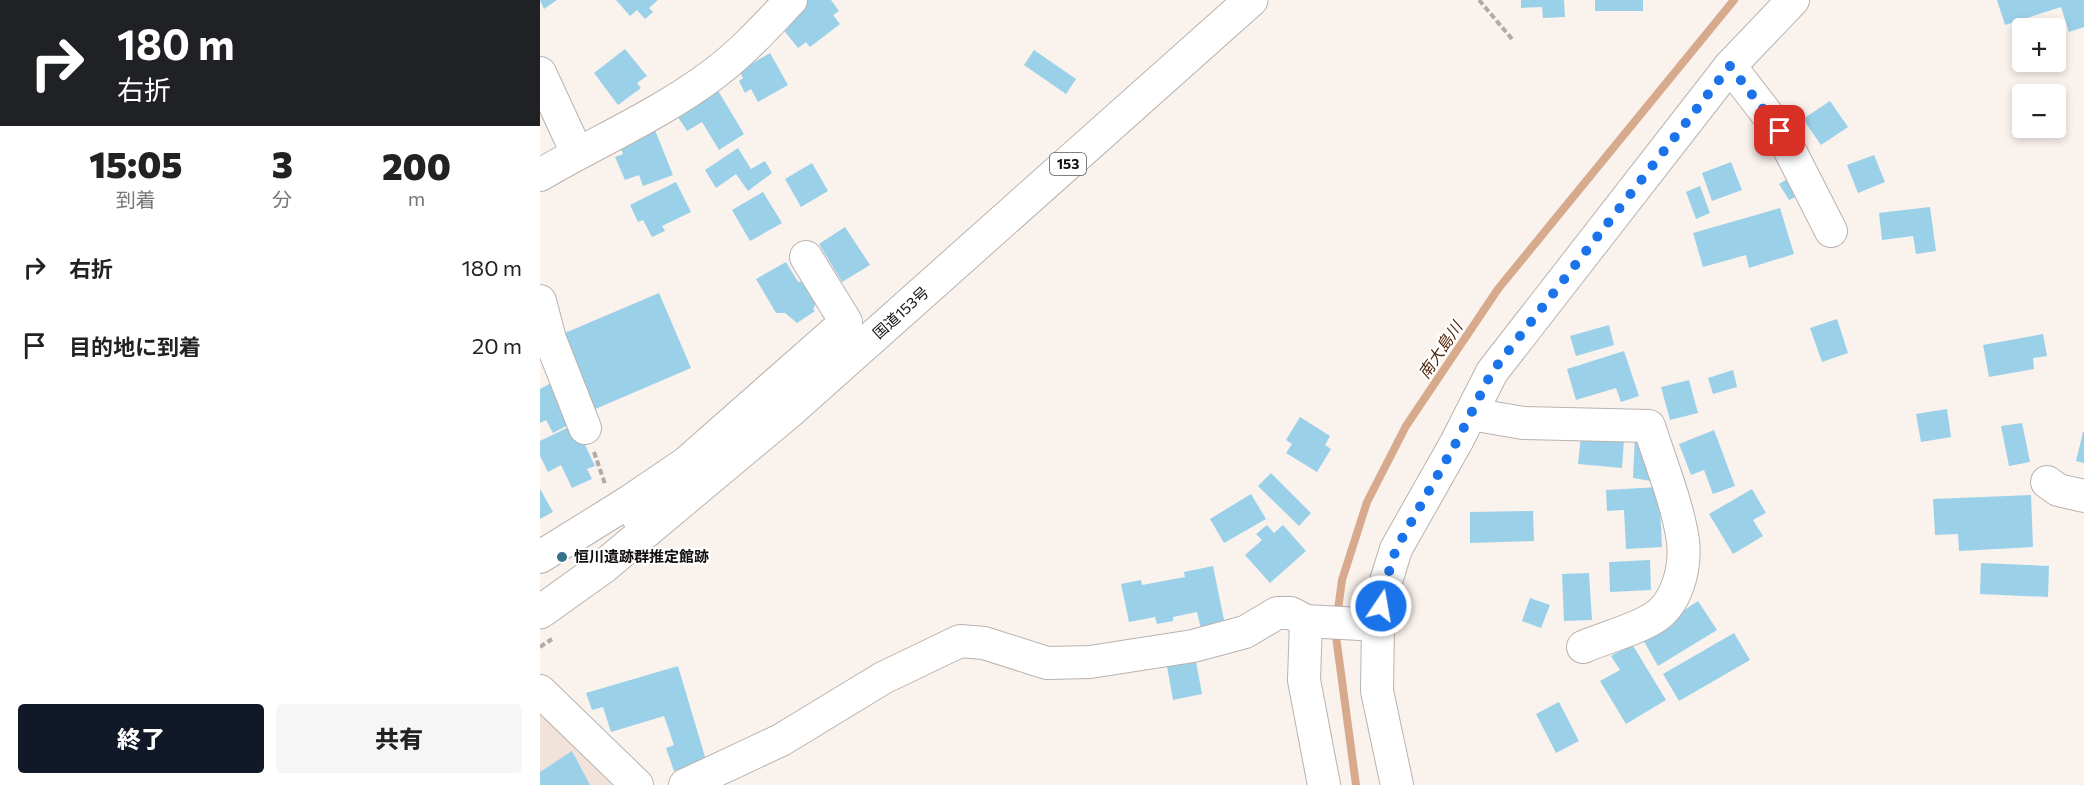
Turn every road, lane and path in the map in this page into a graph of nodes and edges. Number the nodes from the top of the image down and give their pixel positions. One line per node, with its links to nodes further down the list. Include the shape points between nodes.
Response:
1 (791, 0): 8 (street, via 716,72 658,111)
2 (1251, 0): 18 (highway, 国道153号 / 153, via 791,411)
3 (1479, 0): 5 (path)
4 (1793, 0): 6 (street)
5 (1512, 39)
6 (1730, 66): 10 (street, via 1780,131); 13 (street, via 1492,372)
7 (540, 73): 8 (street)
8 (577, 153): 9 (street)
9 (540, 175)
10 (1831, 231)
11 (806, 257): 17 (street, via 846,322 686,463)
12 (540, 301): 14 (street, via 550,339)
13 (1471, 414): 22 (street, via 1396,549); 23 (street, via 1523,423 1649,426 1683,541 1681,574 1667,607 1653,619)
14 (585, 428): 17 (path)
15 (2047, 482): 16 (street, via 2058,490)
16 (2084, 496)
17 (621, 507): 18 (street); 19 (street)
18 (648, 530): 20 (highway, 国道153号 / 153)
19 (540, 557)
20 (540, 612)
21 (1316, 622): 22 (street); 26 (street, via 1291,613 1277,613 1245,632 1193,646 1090,662 1047,663 984,643 960,641 883,678 782,740); 27 (street, via 1304,680)
22 (1371, 624): 28 (street, via 1377,691)
23 (1583, 647)
24 (540, 691): 25 (street)
25 (637, 785)
26 (685, 785)
27 (1324, 785)
28 (1397, 785)

